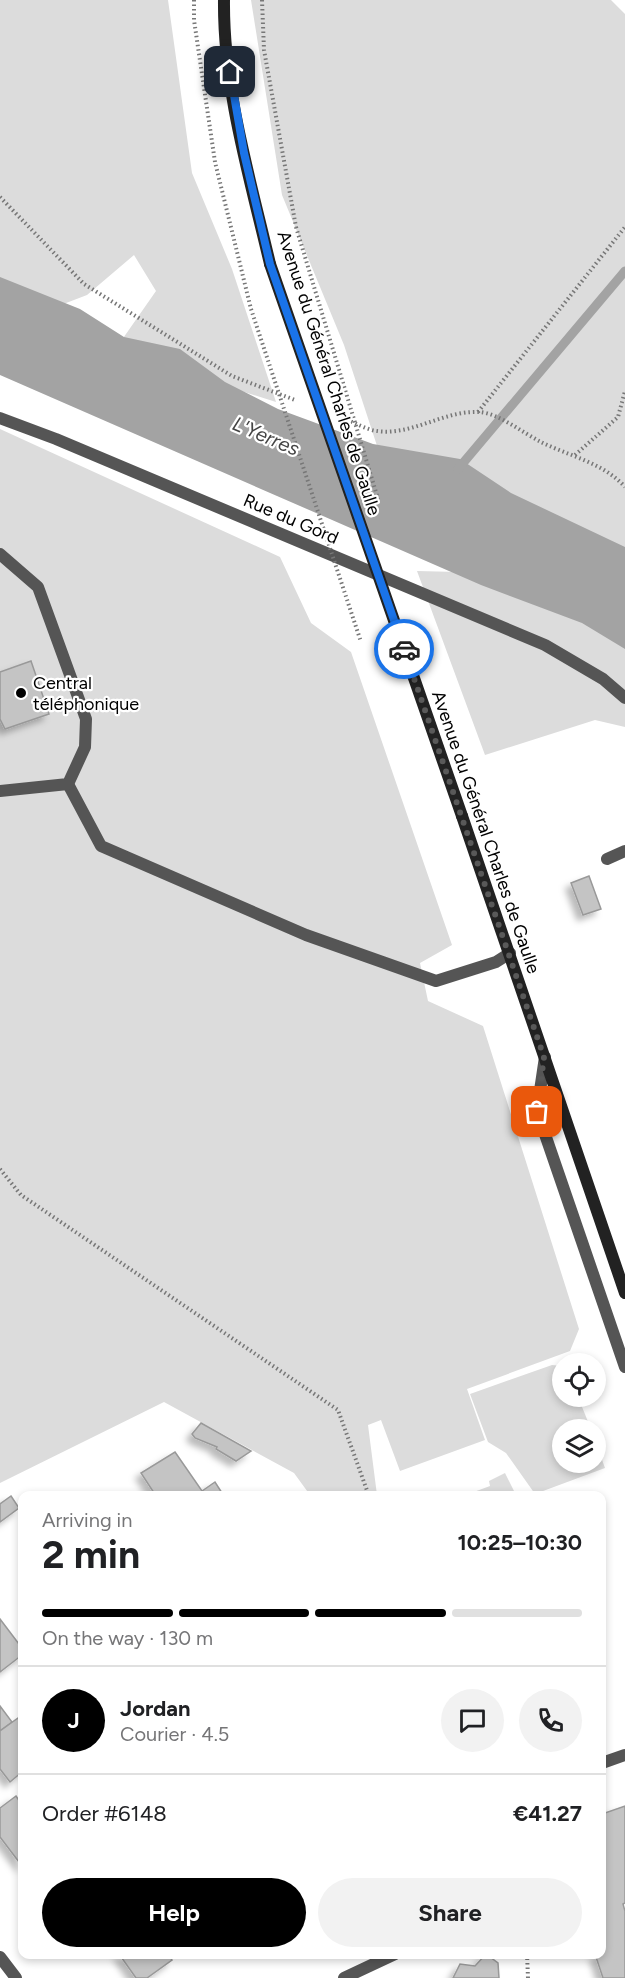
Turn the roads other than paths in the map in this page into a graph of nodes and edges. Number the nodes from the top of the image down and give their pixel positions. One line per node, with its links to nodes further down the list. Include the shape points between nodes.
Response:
1 (224, 0): 9 (main road, Avenue du Général Charles de Gaulle, bridge, via 224,32 244,153 270,264)
2 (0, 418): 4 (street, Rue du Gord, via 545,645 603,679)
3 (0, 554): 5 (street, via 38,587 86,719 85,747)
4 (625, 698)
5 (68, 784): 6 (street); 9 (street, via 101,846 306,935 436,981 496,962)
6 (0, 791)
7 (625, 851): 8 (street)
8 (606, 859)
9 (510, 953): 10 (main road, Avenue du Général Charles de Gaulle)
10 (544, 1057): 11 (main road, Avenue du Général Charles de Gaulle); 12 (street, via 537,1112)
11 (625, 1293)
12 (625, 1367)
13 (625, 1755): 14 (street)
14 (606, 1762)
15 (0, 1957): 17 (street)
16 (384, 1959): 18 (street)
17 (16, 1978)
18 (344, 1978)

